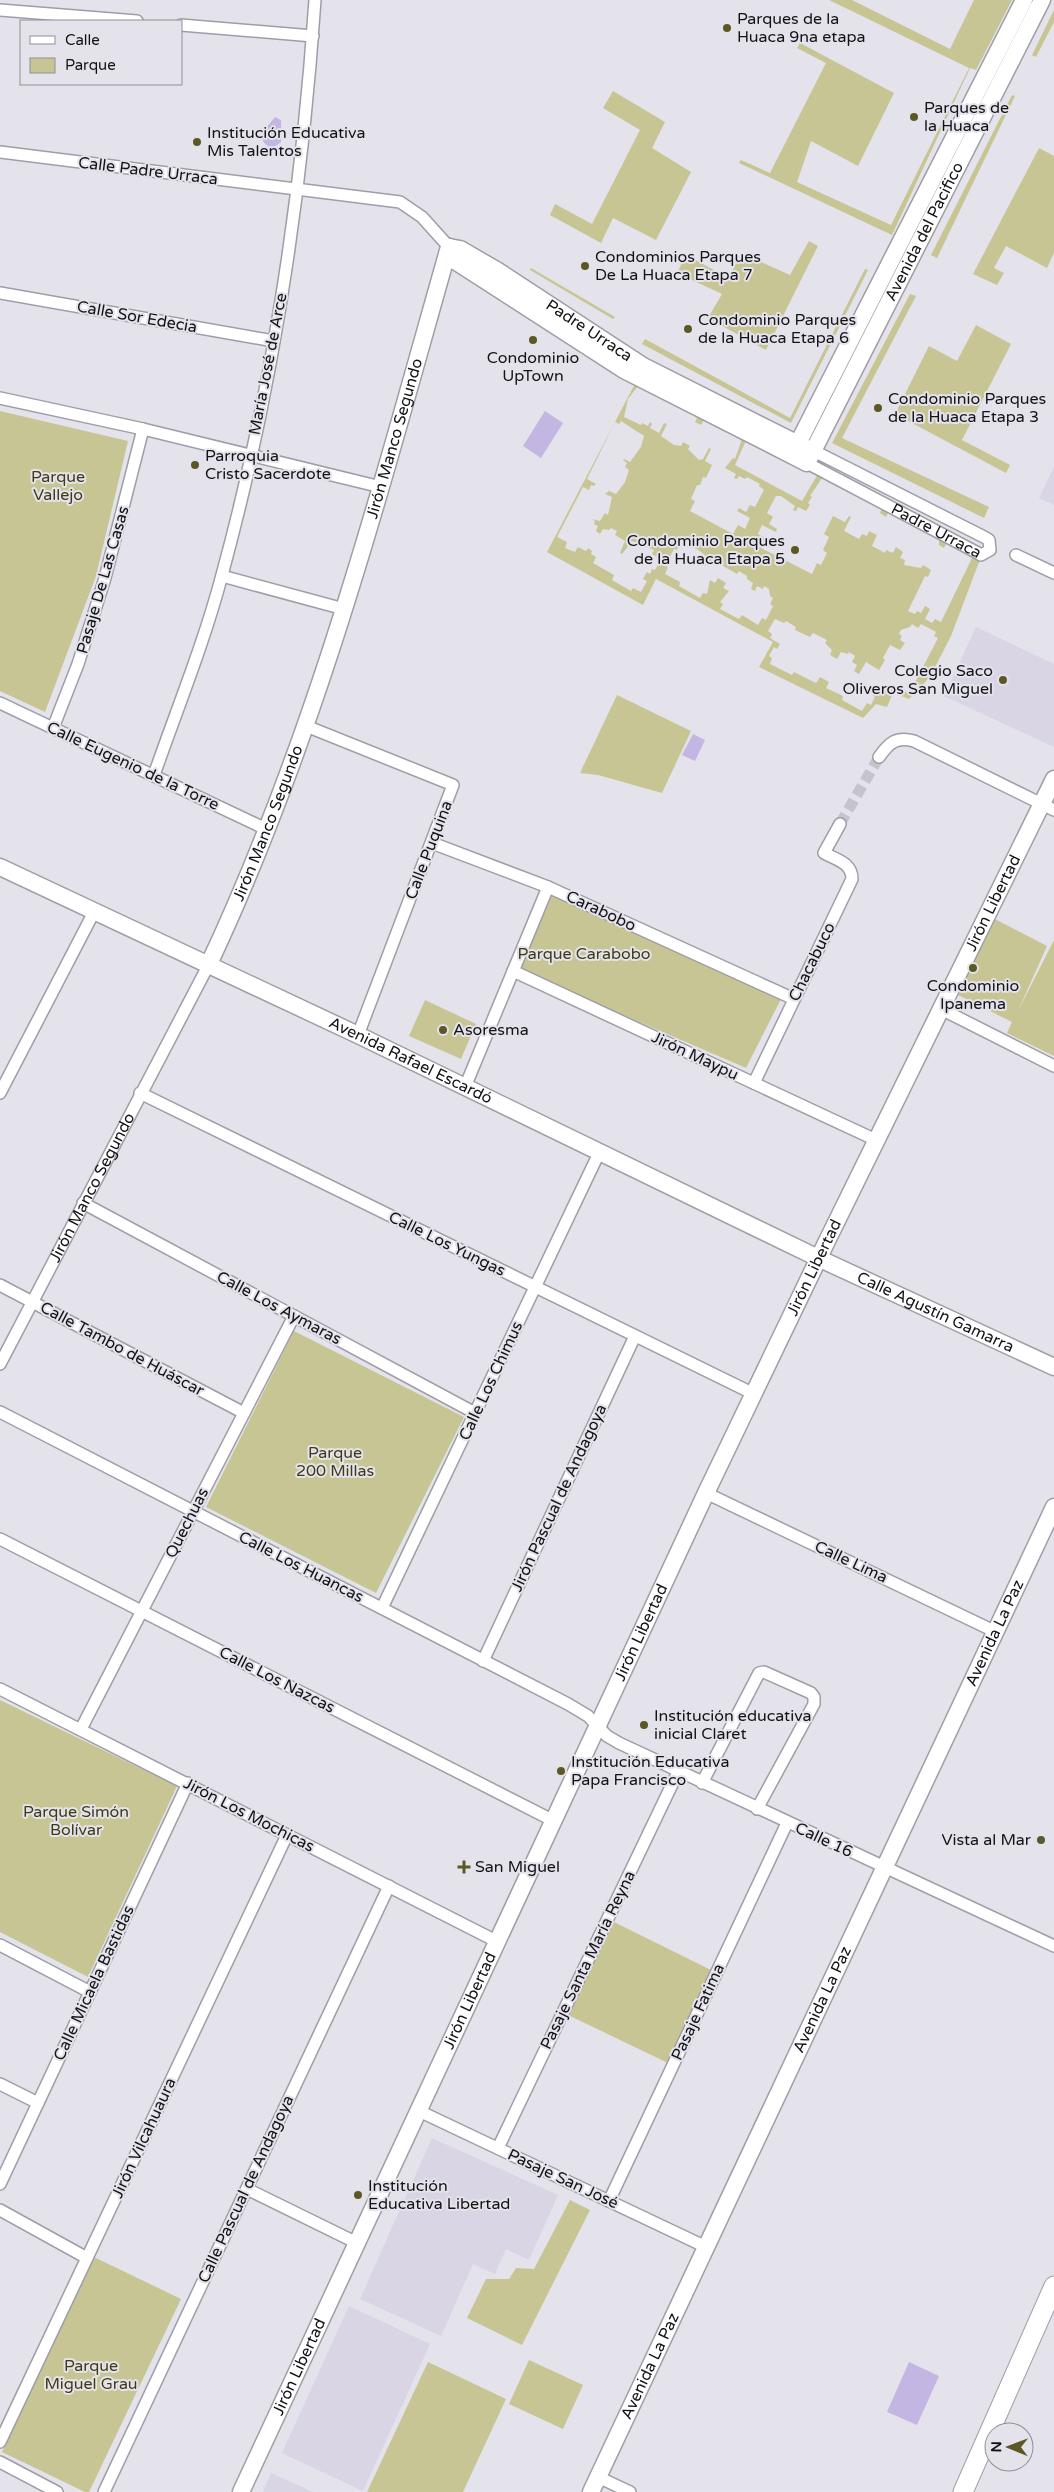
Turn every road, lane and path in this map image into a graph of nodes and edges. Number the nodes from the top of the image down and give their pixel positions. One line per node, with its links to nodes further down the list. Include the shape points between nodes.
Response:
1 (315, 0): 7 (street, María José de Arce)
2 (1024, 0): 15 (street, Avenida del Pacifico)
3 (1042, 0): 17 (street, Avenida del Pacifico)
4 (0, 10): 5 (street)
5 (125, 20)
6 (182, 25): 7 (street)
7 (313, 36): 9 (street, María José de Arce)
8 (0, 152): 9 (street, Calle Padre Urraca)
9 (297, 189): 10 (street, Padre Urraca, via 400,202 412,208); 12 (street, María José de Arce)
10 (449, 247): 15 (street, Padre Urraca, via 460,249 507,277 643,366); 18 (street, Jirón Manco Segundo)
11 (0, 293): 12 (street, Calle Sor Edecia)
12 (274, 341): 16 (street, María José de Arce)
13 (0, 398): 14 (street)
14 (143, 429): 16 (street); 25 (street, Pasaje De Las Casas, via 105,578 78,664)
15 (795, 450): 17 (street, Padre Urraca)
16 (251, 454): 18 (street); 21 (street, María José de Arce)
17 (810, 457): 17 (street, Padre Urraca, via 976,552 982,555 990,550 990,540 984,536)
18 (381, 487): 22 (street, Jirón Manco Segundo)
19 (1016, 555): 20 (street)
20 (1054, 573)
21 (222, 576): 22 (street); 27 (street, María José de Arce)
22 (344, 609): 24 (street, Jirón Manco Segundo)
23 (0, 703): 25 (street, Calle Eugenio de la Torre)
24 (306, 726): 31 (street, Jirón Manco Segundo); 32 (street, Calle Puquina, via 453,785)
25 (53, 728): 27 (street, Calle Eugenio de la Torre)
26 (879, 757): 29 (street, via 893,740 914,741)
27 (154, 775): 31 (street, Calle Eugenio de la Torre)
28 (1054, 779): 29 (street, Jirón Libertad)
29 (1048, 807): 39 (street, Jirón Libertad)
30 (840, 824): 38 (street, Chacabuco, via 824,853 848,865 852,879)
31 (266, 829): 36 (street, Jirón Manco Segundo)
32 (432, 843): 34 (street, Carabobo); 40 (street, Calle Puquina)
33 (0, 868): 35 (street, Avenida Rafael Escardó)
34 (548, 887): 37 (street); 38 (street, Carabobo)
35 (94, 912): 36 (street, Avenida Rafael Escardó); 44 (street)
36 (208, 966): 40 (street, Avenida Rafael Escardó); 45 (street, Jirón Manco Segundo)
37 (513, 971): 42 (street, Jirón Maypu); 43 (street)
38 (794, 1000): 42 (street, Chacabuco)
39 (941, 1009): 41 (street); 46 (street, Jirón Libertad)
40 (358, 1035): 43 (street, Avenida Rafael Escardó)
41 (1054, 1066)
42 (754, 1083): 46 (street, Jirón Maypu)
43 (465, 1087): 47 (street, Avenida Rafael Escardó)
44 (0, 1093)
45 (140, 1094): 48 (street, Jirón Manco Segundo); 51 (street, Calle Los Yungas)
46 (876, 1140): 49 (street, Jirón Libertad)
47 (598, 1153): 49 (street, Avenida Rafael Escardó); 51 (street, Calle Los Chimus)
48 (83, 1203): 52 (street, Jirón Manco Segundo); 53 (street, Calle Los Aymaras)
49 (818, 1258): 56 (street, Calle Agustín Gamarra); 57 (street, Jirón Libertad)
50 (0, 1285): 52 (street, Calle Tambo de Huáscar)
51 (535, 1287): 54 (street, Calle Los Yungas); 60 (street, Calle Los Chimus)
52 (32, 1301): 55 (street, Jirón Manco Segundo); 59 (street, Calle Tambo de Huáscar)
53 (294, 1316): 59 (street, Quechuas); 60 (street, Calle Los Aymaras)
54 (635, 1336): 57 (street, Calle Los Yungas); 68 (street, Jirón Pascual de Andagoya)
55 (0, 1364)
56 (1054, 1367)
57 (754, 1394): 61 (street, Jirón Libertad)
58 (0, 1412): 63 (street, Calle Los Huancas)
59 (244, 1413): 63 (street, Quechuas)
60 (475, 1413): 65 (street, Calle Los Chimus)
61 (706, 1493): 67 (street, Calle Lima); 70 (street, Jirón Libertad)
62 (1054, 1507): 67 (street, Avenida La Paz)
63 (193, 1511): 65 (street, Calle Los Huancas); 66 (street, Quechuas)
64 (0, 1539): 66 (street, Calle Los Nazcas)
65 (382, 1608): 68 (street, Calle Los Huancas)
66 (142, 1611): 71 (street, Quechuas); 76 (street, Calle Los Nazcas)
67 (996, 1632): 79 (street, Avenida La Paz)
68 (483, 1661): 70 (street, Calle Los Huancas, via 574,1708)
69 (0, 1689): 71 (street, Jirón Los Mochicas)
70 (599, 1726): 72 (street, Calle 16, via 619,1743); 76 (street, Jirón Libertad)
71 (81, 1729): 73 (street, Jirón Los Mochicas)
72 (678, 1772): 74 (street, Calle 16); 88 (street, Pasaje Santa María Reyna)
73 (188, 1783): 78 (street, Jirón Los Mochicas); 84 (street, Calle Micaela Bastidas)
74 (702, 1783): 75 (street, Calle 16); 75 (street, via 759,1672 811,1693 814,1704)
75 (757, 1809): 77 (street, Calle 16)
76 (554, 1820): 81 (street, Jirón Libertad)
77 (787, 1823): 79 (street, Calle 16); 91 (street, Pasaje Fatima)
78 (287, 1835): 80 (street, Jirón Los Mochicas); 95 (street, Jirón Vilcahuaura)
79 (885, 1869): 83 (street, Calle 16); 94 (street, Avenida La Paz)
80 (389, 1886): 81 (street, Jirón Los Mochicas); 90 (street, Calle Pascual de Andagoya)
81 (498, 1942): 87 (street, Jirón Libertad)
82 (0, 1945): 84 (street)
83 (1054, 1946)
84 (90, 1992): 86 (street, Calle Micaela Bastidas)
85 (0, 2084): 86 (street)
86 (38, 2103): 89 (street, Calle Micaela Bastidas)
87 (419, 2111): 88 (street, Pasaje San José); 93 (street, Jirón Libertad)
88 (498, 2148): 91 (street, Pasaje San José)
89 (0, 2184)
90 (246, 2189): 93 (street); 101 (street, Calle Pascual de Andagoya)
91 (609, 2201): 94 (street, Pasaje San José)
92 (0, 2210): 95 (street)
93 (357, 2243): 102 (street, Jirón Libertad)
94 (706, 2247): 99 (street, Avenida La Paz)
95 (87, 2258): 97 (street, Jirón Vilcahuaura)
96 (1054, 2286): 105 (main road)
97 (0, 2442)
98 (0, 2462): 100 (street)
99 (598, 2477): 103 (street, Avenida La Paz); 104 (street)
100 (57, 2492)
101 (104, 2492)
102 (240, 2492)
103 (591, 2492)
104 (630, 2492)
105 (963, 2492)

